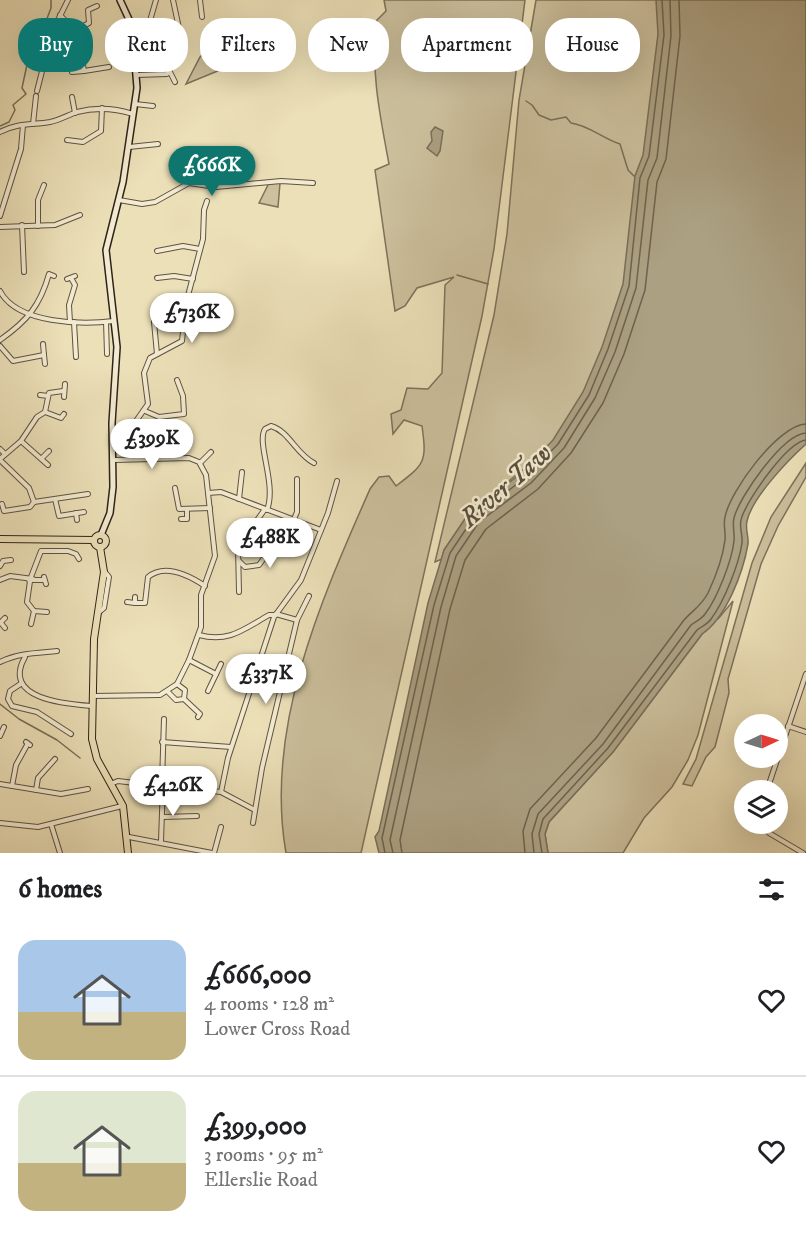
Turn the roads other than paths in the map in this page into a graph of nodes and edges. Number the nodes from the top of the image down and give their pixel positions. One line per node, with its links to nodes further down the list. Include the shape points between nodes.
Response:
1 (68, 0): 9 (street)
2 (120, 0): 16 (main road, via 132,26)
3 (156, 0): 13 (street)
4 (173, 0): 14 (street)
5 (200, 0): 8 (street)
6 (94, 5): 12 (street, via 87,14)
7 (206, 7): 8 (street)
8 (200, 8): 10 (street)
9 (60, 15): 11 (street); 25 (street, via 44,56)
10 (202, 17)
11 (63, 18)
12 (89, 18)
13 (151, 18)
14 (176, 18)
15 (170, 72): 16 (street); 17 (street)
16 (137, 75): 19 (main road)
17 (176, 82)
18 (72, 97): 22 (street)
19 (135, 104): 20 (street); 23 (main road)
20 (153, 106)
21 (102, 108): 22 (street); 23 (street); 27 (street, via 101,131 83,142)
22 (75, 113): 25 (street, via 53,122)
23 (134, 115): 29 (main road)
24 (22, 124): 25 (street); 26 (street); 35 (street, via 21,149)
25 (33, 124)
26 (0, 132)
27 (67, 140)
28 (159, 144): 29 (street)
29 (129, 147): 32 (main road)
30 (314, 183): 32 (street, via 281,181 215,187 189,183 155,202)
31 (44, 185): 37 (street, via 38,200)
32 (119, 200): 48 (main road, via 106,250)
33 (207, 201): 39 (street)
34 (80, 215): 37 (street, via 55,225)
35 (0, 216)
36 (22, 225): 37 (street); 38 (street); 41 (street)
37 (38, 226)
38 (0, 227)
39 (200, 249): 40 (street, via 183,246); 45 (street)
40 (157, 251)
41 (24, 272)
42 (49, 274): 47 (street, via 44,291)
43 (71, 278): 49 (street, via 75,285 69,305)
44 (158, 278): 45 (street)
45 (193, 279): 56 (street, via 182,341)
46 (0, 291): 47 (street, via 16,306)
47 (30, 312): 49 (street, via 55,322); 52 (street, via 25,322)
48 (114, 321): 50 (street); 70 (main road, via 117,347)
49 (72, 322): 50 (street); 58 (street)
50 (106, 322): 55 (street)
51 (160, 323): 56 (street, via 155,320)
52 (0, 340)
53 (43, 344): 57 (street)
54 (0, 346): 57 (street, via 13,361)
55 (107, 354)
56 (157, 354): 66 (street, via 150,358 144,373 148,405)
57 (44, 355): 59 (street)
58 (76, 357)
59 (45, 364)
60 (177, 380): 66 (street, via 183,396 183,414 159,417)
61 (65, 384): 62 (street)
62 (63, 391): 64 (street); 65 (street)
63 (40, 395): 64 (street)
64 (48, 396): 67 (street)
65 (64, 397)
66 (145, 411): 70 (street, via 122,441)
67 (45, 412): 68 (street); 69 (street)
68 (62, 418)
69 (21, 441): 74 (street); 75 (street)
70 (113, 444): 77 (main road)
71 (0, 449): 74 (street)
72 (49, 451): 75 (street)
73 (212, 452): 78 (street)
74 (5, 454): 76 (street)
75 (43, 458): 80 (street)
76 (0, 459): 89 (street, via 29,488)
77 (114, 460): 78 (street, via 189,458); 102 (main road, via 110,513)
78 (200, 463): 85 (street)
79 (314, 463): 93 (street, via 301,455 278,429 269,426 262,438 270,475 270,501)
80 (48, 465)
81 (242, 472): 88 (street)
82 (297, 479): 99 (street, via 297,512)
83 (338, 481): 101 (street)
84 (175, 488): 92 (street, via 177,508)
85 (208, 493): 88 (street, via 220,492); 91 (street)
86 (88, 494): 87 (street, via 82,498)
87 (55, 499): 89 (street); 96 (street, via 59,516)
88 (239, 499): 93 (street)
89 (34, 502): 94 (street, via 30,507)
90 (2, 504): 94 (street)
91 (210, 508): 92 (street); 113 (street, via 214,563)
92 (187, 509): 98 (street, via 190,519)
93 (266, 509): 99 (street); 107 (street, via 238,547)
94 (4, 511): 97 (street)
95 (84, 512): 96 (street)
96 (76, 513): 100 (street)
97 (4, 517)
98 (181, 519)
99 (293, 519): 101 (street); 107 (street, via 259,565 245,567)
100 (77, 520)
101 (321, 530): 119 (street, via 301,580)
102 (101, 535): 104 (main road); 105 (main road, via 106,541)
103 (0, 539): 104 (main road)
104 (94, 540): 105 (main road)
105 (100, 548): 139 (main road, via 104,572)
106 (78, 555): 111 (street, via 41,551)
107 (237, 558): 114 (street)
108 (12, 560): 109 (street, via 3,561)
109 (0, 566)
110 (1, 577): 111 (street)
111 (30, 579): 112 (street); 117 (street, via 27,602)
112 (45, 580)
113 (205, 586): 116 (street, via 180,573 156,573 148,577 146,601); 127 (street)
114 (239, 592)
115 (309, 596): 122 (street)
116 (127, 602)
117 (34, 611): 118 (street); 125 (street)
118 (48, 612)
119 (275, 614): 121 (street); 122 (street); 123 (street)
120 (5, 618): 124 (street)
121 (263, 619): 123 (street); 127 (street, via 227,638)
122 (297, 620): 161 (street)
123 (272, 622): 151 (street)
124 (0, 623): 126 (street)
125 (30, 625)
126 (5, 628)
127 (198, 635): 130 (street)
128 (57, 651): 129 (street)
129 (25, 657): 131 (street); 135 (street)
130 (189, 660): 133 (street); 136 (street)
131 (0, 662)
132 (221, 664): 133 (street)
133 (216, 674): 137 (street)
134 (806, 674): 144 (street)
135 (22, 683): 141 (street, via 31,695 64,704); 147 (street, via 10,691 8,699 12,706 33,711)
136 (177, 684): 138 (street); 140 (street, via 185,690)
137 (208, 691)
138 (168, 692): 139 (street, via 153,696); 140 (street, via 176,700)
139 (92, 696): 141 (main road)
140 (184, 699): 142 (street, via 200,714)
141 (92, 706): 153 (main road, via 95,753)
142 (198, 717)
143 (164, 719): 149 (street)
144 (788, 726): 146 (street)
145 (4, 727): 148 (street)
146 (806, 732)
147 (68, 734)
148 (0, 736)
149 (162, 742): 151 (street); 156 (street)
150 (28, 744): 155 (street, via 16,765)
151 (231, 747): 159 (street)
152 (52, 758): 158 (street, via 38,778)
153 (113, 783): 156 (street); 160 (main road)
154 (0, 784): 155 (street)
155 (12, 786): 158 (street)
156 (162, 786): 159 (street); 163 (street)
157 (86, 789): 158 (street, via 69,794)
158 (36, 790)
159 (221, 792): 161 (street)
160 (123, 806): 166 (street); 169 (main road)
161 (255, 810): 165 (street)
162 (197, 816): 163 (street)
163 (162, 817): 170 (street)
164 (0, 823): 166 (street, via 38,827)
165 (253, 823)
166 (51, 824): 172 (street)
167 (221, 827): 174 (street)
168 (771, 834): 171 (street)
169 (129, 837): 170 (street); 173 (main road)
170 (163, 842): 174 (street)
171 (800, 852)
172 (60, 853)
173 (128, 853)
174 (213, 853)

